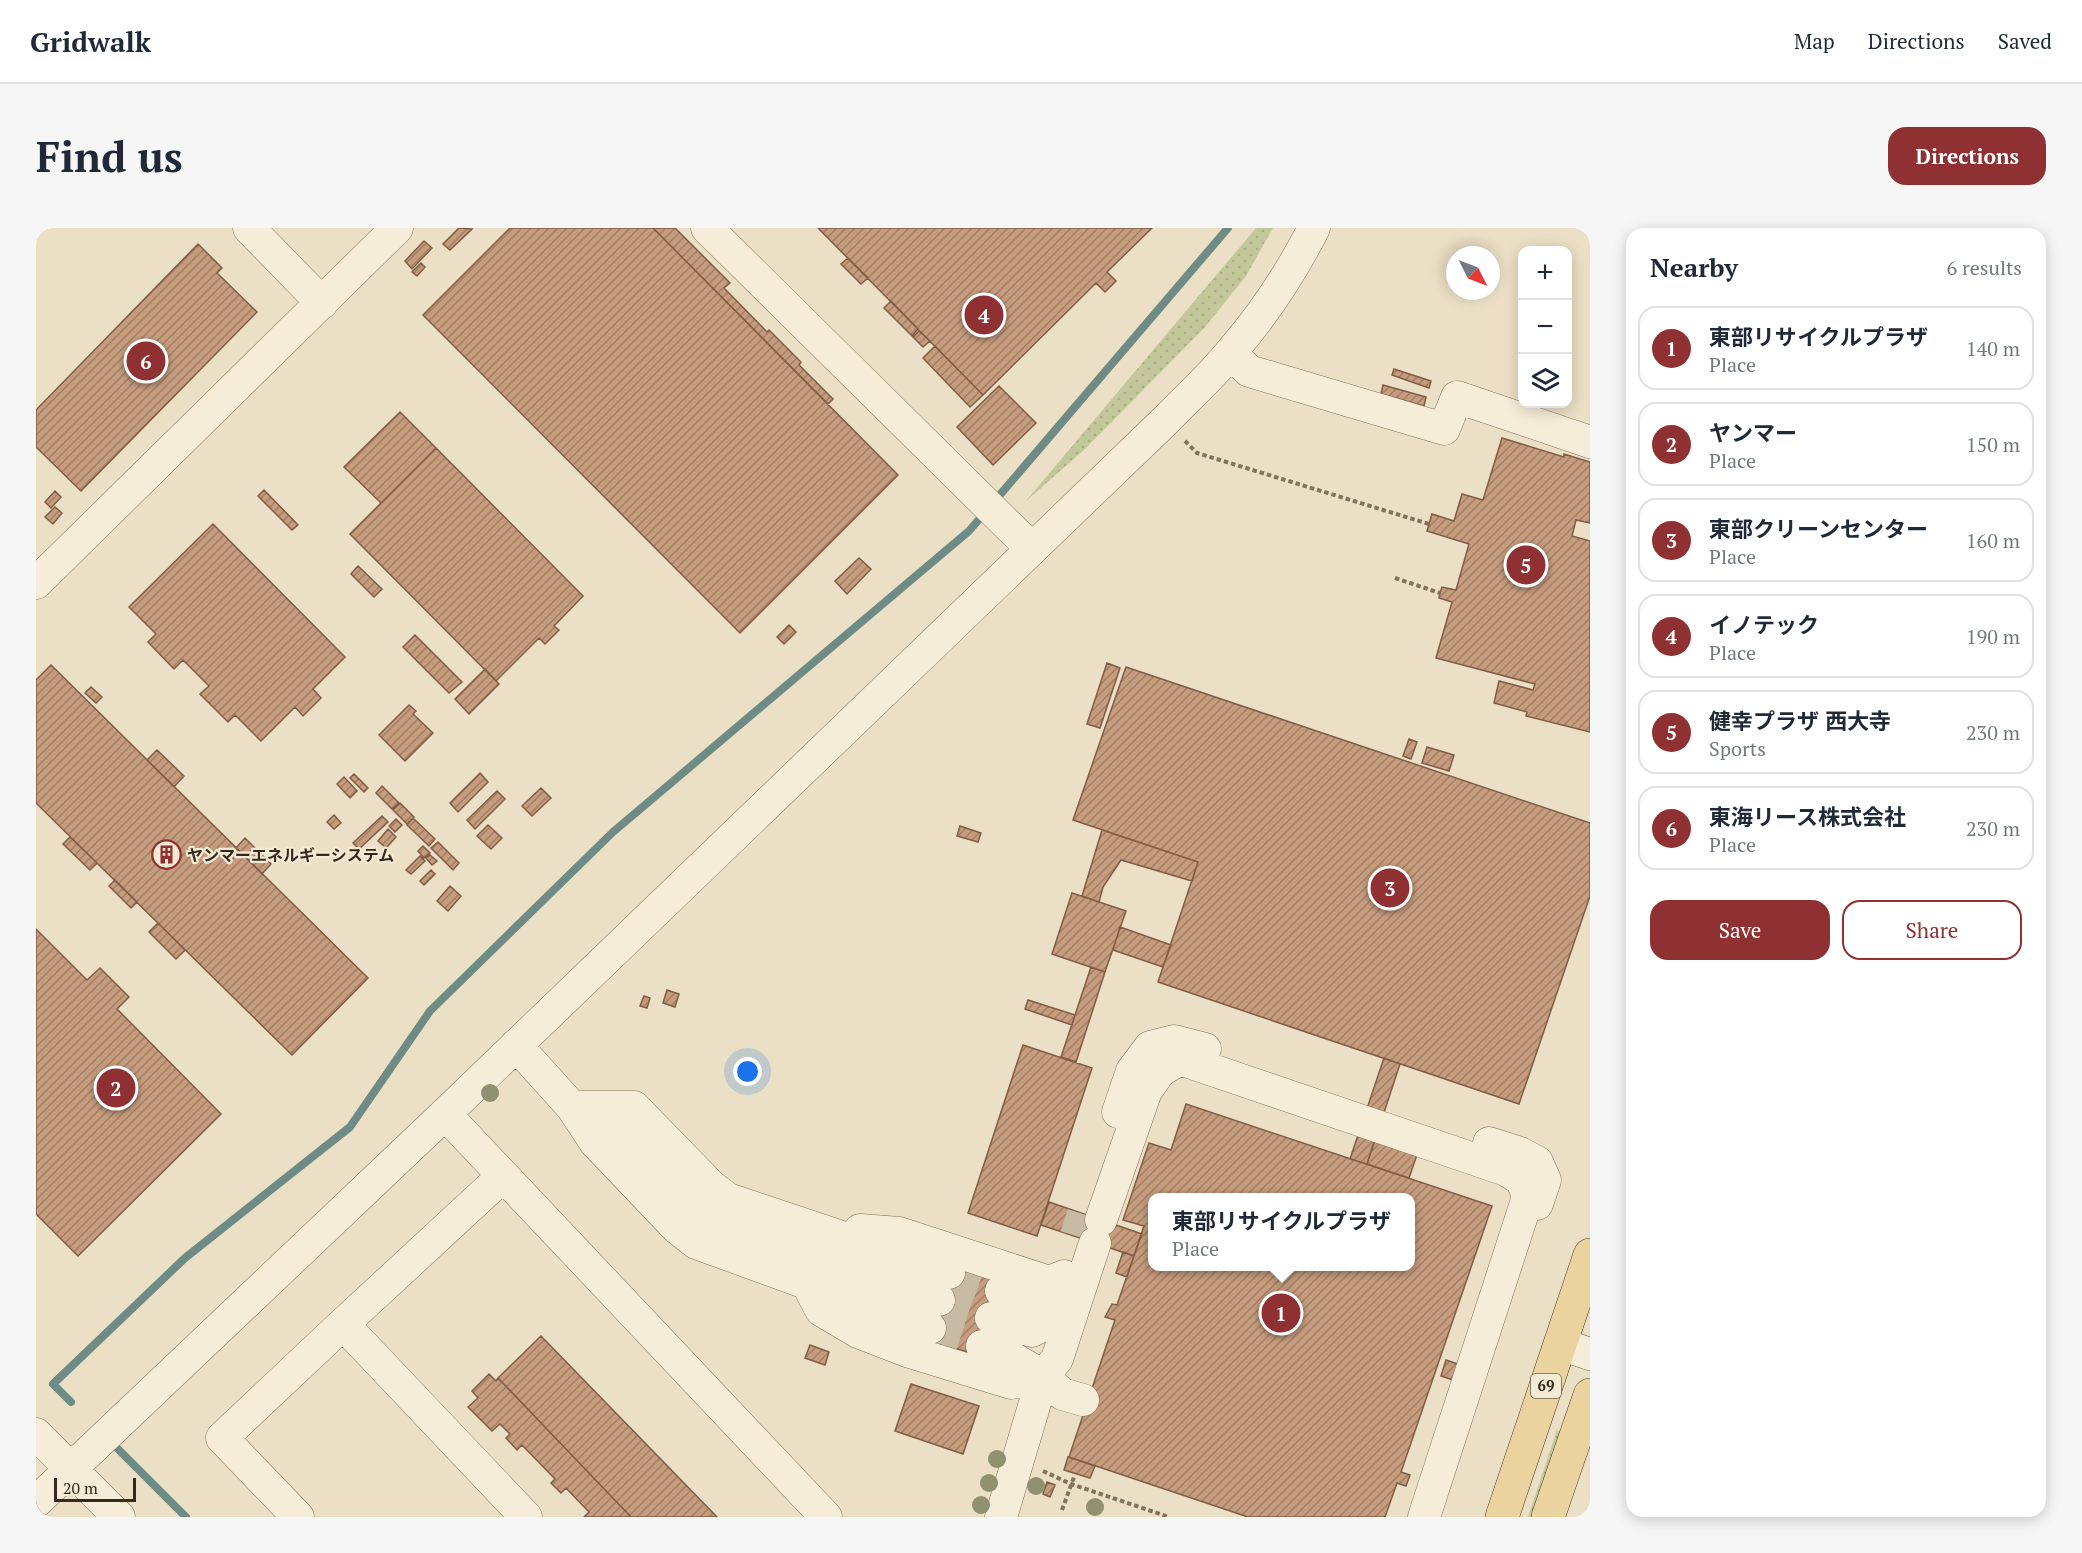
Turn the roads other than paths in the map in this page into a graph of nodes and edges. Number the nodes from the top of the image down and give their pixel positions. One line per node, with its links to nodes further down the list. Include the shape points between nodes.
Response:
1 (249, 228): 5 (street)
2 (397, 228): 5 (street)
3 (707, 228): 8 (street)
4 (1314, 228): 6 (street, via 1276,294)
5 (322, 303): 9 (street)
6 (1231, 353): 7 (street, via 1250,370 1444,429 1457,397); 8 (street)
7 (1590, 442)
8 (1032, 549): 10 (street)
9 (36, 583)
10 (516, 1045): 11 (street); 12 (street)
11 (572, 1107): 15 (street, via 634,1107 728,1199); 17 (street, via 595,1142 696,1243); 19 (street, via 615,1125 694,1207 714,1221)
12 (445, 1114): 13 (street); 26 (street)
13 (503, 1176): 20 (street); 32 (street)
14 (1089, 1228): 18 (street); 22 (street, via 1057,1359); 33 (street, via 1146,1091 1160,1071 1180,1059 1506,1170 1522,1180 1528,1197)
15 (829, 1233): 18 (street, via 864,1229 899,1233 1049,1282); 19 (street)
16 (1590, 1255): 21 (main road, 69)
17 (808, 1285): 19 (street); 22 (street, via 821,1310 858,1332 1011,1383)
18 (1055, 1298): 22 (street, via 1032,1331 991,1318 1010,1356)
19 (939, 1300)
20 (343, 1324): 28 (street); 31 (street, via 222,1438)
21 (1575, 1349): 34 (main road, 69)
22 (1043, 1376): 24 (street, via 1062,1394); 29 (street)
23 (1590, 1395): 35 (main road)
24 (1083, 1400)
25 (36, 1434): 26 (street)
26 (71, 1468): 27 (street); 30 (street)
27 (36, 1502)
28 (514, 1513)
29 (1010, 1514)
30 (119, 1517)
31 (297, 1517)
32 (826, 1517)
33 (1424, 1517)
34 (1502, 1517)
35 (1548, 1517)

